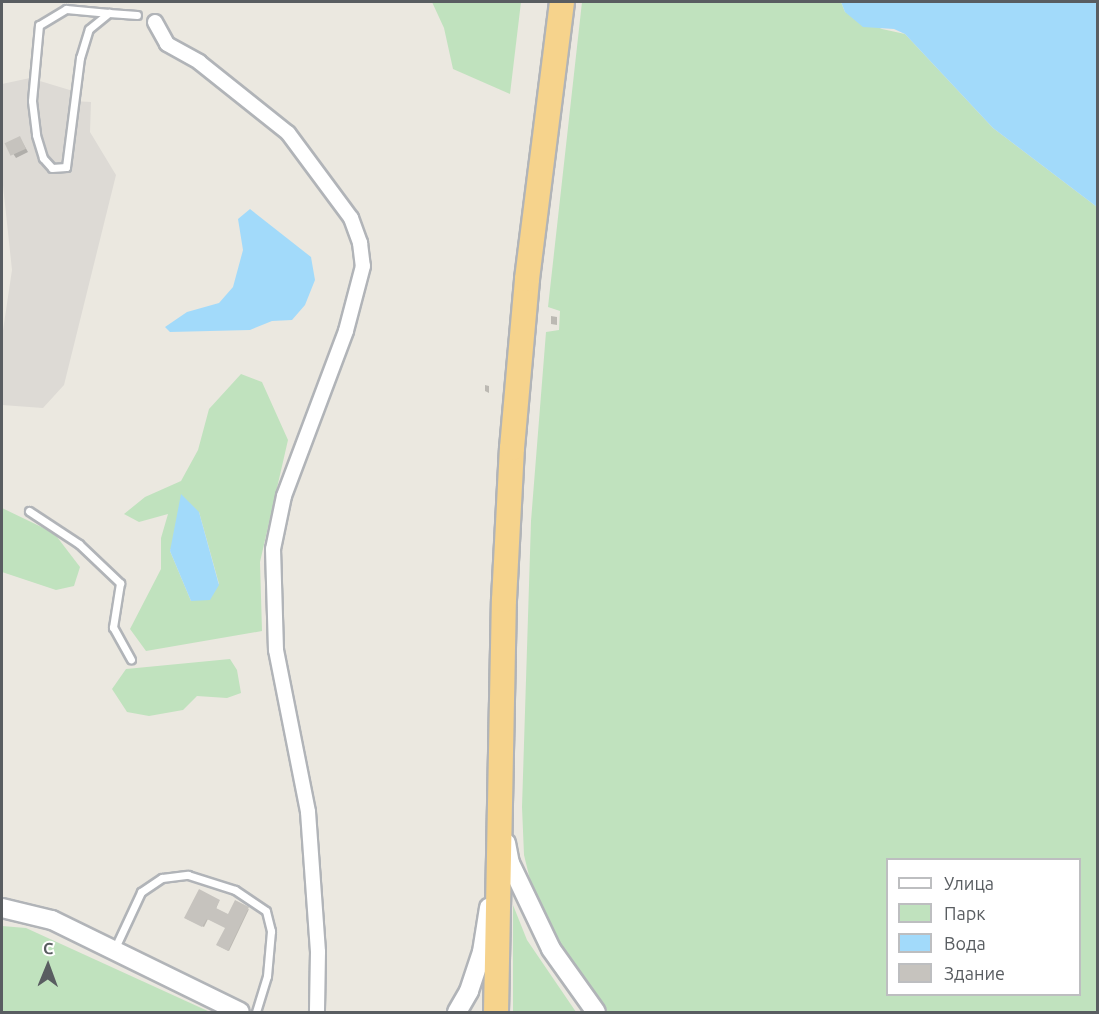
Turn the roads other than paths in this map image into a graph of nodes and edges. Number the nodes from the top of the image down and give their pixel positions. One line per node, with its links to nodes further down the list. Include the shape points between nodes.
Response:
1 (562, 2): 7 (highway, via 527,279 512,448)
2 (109, 13): 2 (lane, via 89,29 80,58 66,167 52,168 43,158 36,135 32,101 39,25 66,9); 3 (lane)
3 (137, 15)
4 (155, 22): 13 (street, via 167,44 199,62 288,133 351,218 360,243 363,266 346,331 284,496 273,549 276,650 308,812 318,952)
5 (29, 511): 6 (lane, via 80,544 120,583 113,627)
6 (131, 659)
7 (499, 780): 8 (highway); 16 (main road, via 510,863 550,949)
8 (497, 881): 14 (main road, via 490,896 482,952); 15 (highway)
9 (2, 908): 10 (main road, via 52,920)
10 (114, 950): 11 (main road); 12 (lane, via 141,892 162,878 188,875 235,890 266,912 271,931 267,976)
11 (240, 1012)
12 (256, 1012)
13 (317, 1012)
14 (457, 1012)
15 (496, 1012)
16 (596, 1012)

